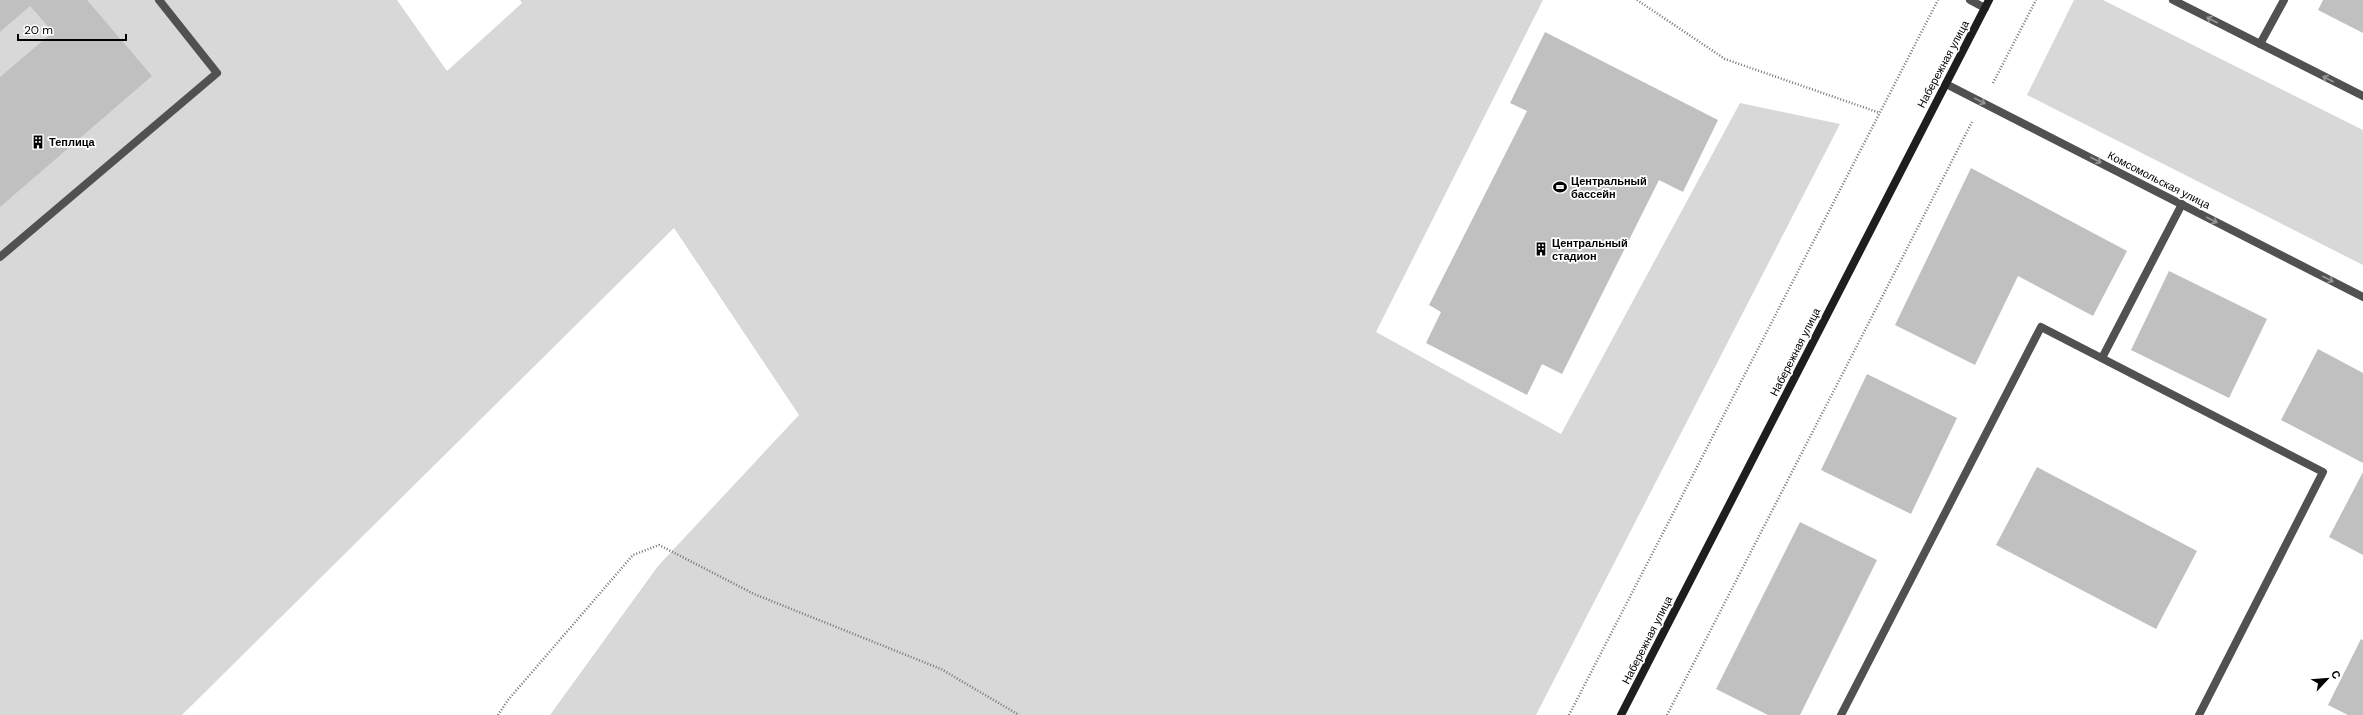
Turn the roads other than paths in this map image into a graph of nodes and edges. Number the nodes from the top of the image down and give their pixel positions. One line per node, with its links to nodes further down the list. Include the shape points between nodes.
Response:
1 (159, 0): 11 (street, via 217,73)
2 (1970, 0): 6 (street)
3 (1990, 0): 6 (street, Набережная улица)
4 (2173, 0): 7 (street, one-way to 4)
5 (2284, 0): 7 (street)
6 (1985, 8): 8 (street, Набережная улица)
7 (2260, 44): 9 (street, one-way to 7)
8 (1946, 84): 10 (street, Комсомольская улица, one-way to 10); 14 (street, Набережная улица)
9 (2363, 96)
10 (2182, 204): 12 (street, Комсомольская улица, one-way to 12); 13 (street)
11 (0, 257)
12 (2363, 297)
13 (2102, 358): 15 (street, via 2042,327); 16 (street, via 2323,472)
14 (1621, 715)
15 (1841, 715)
16 (2199, 715)

